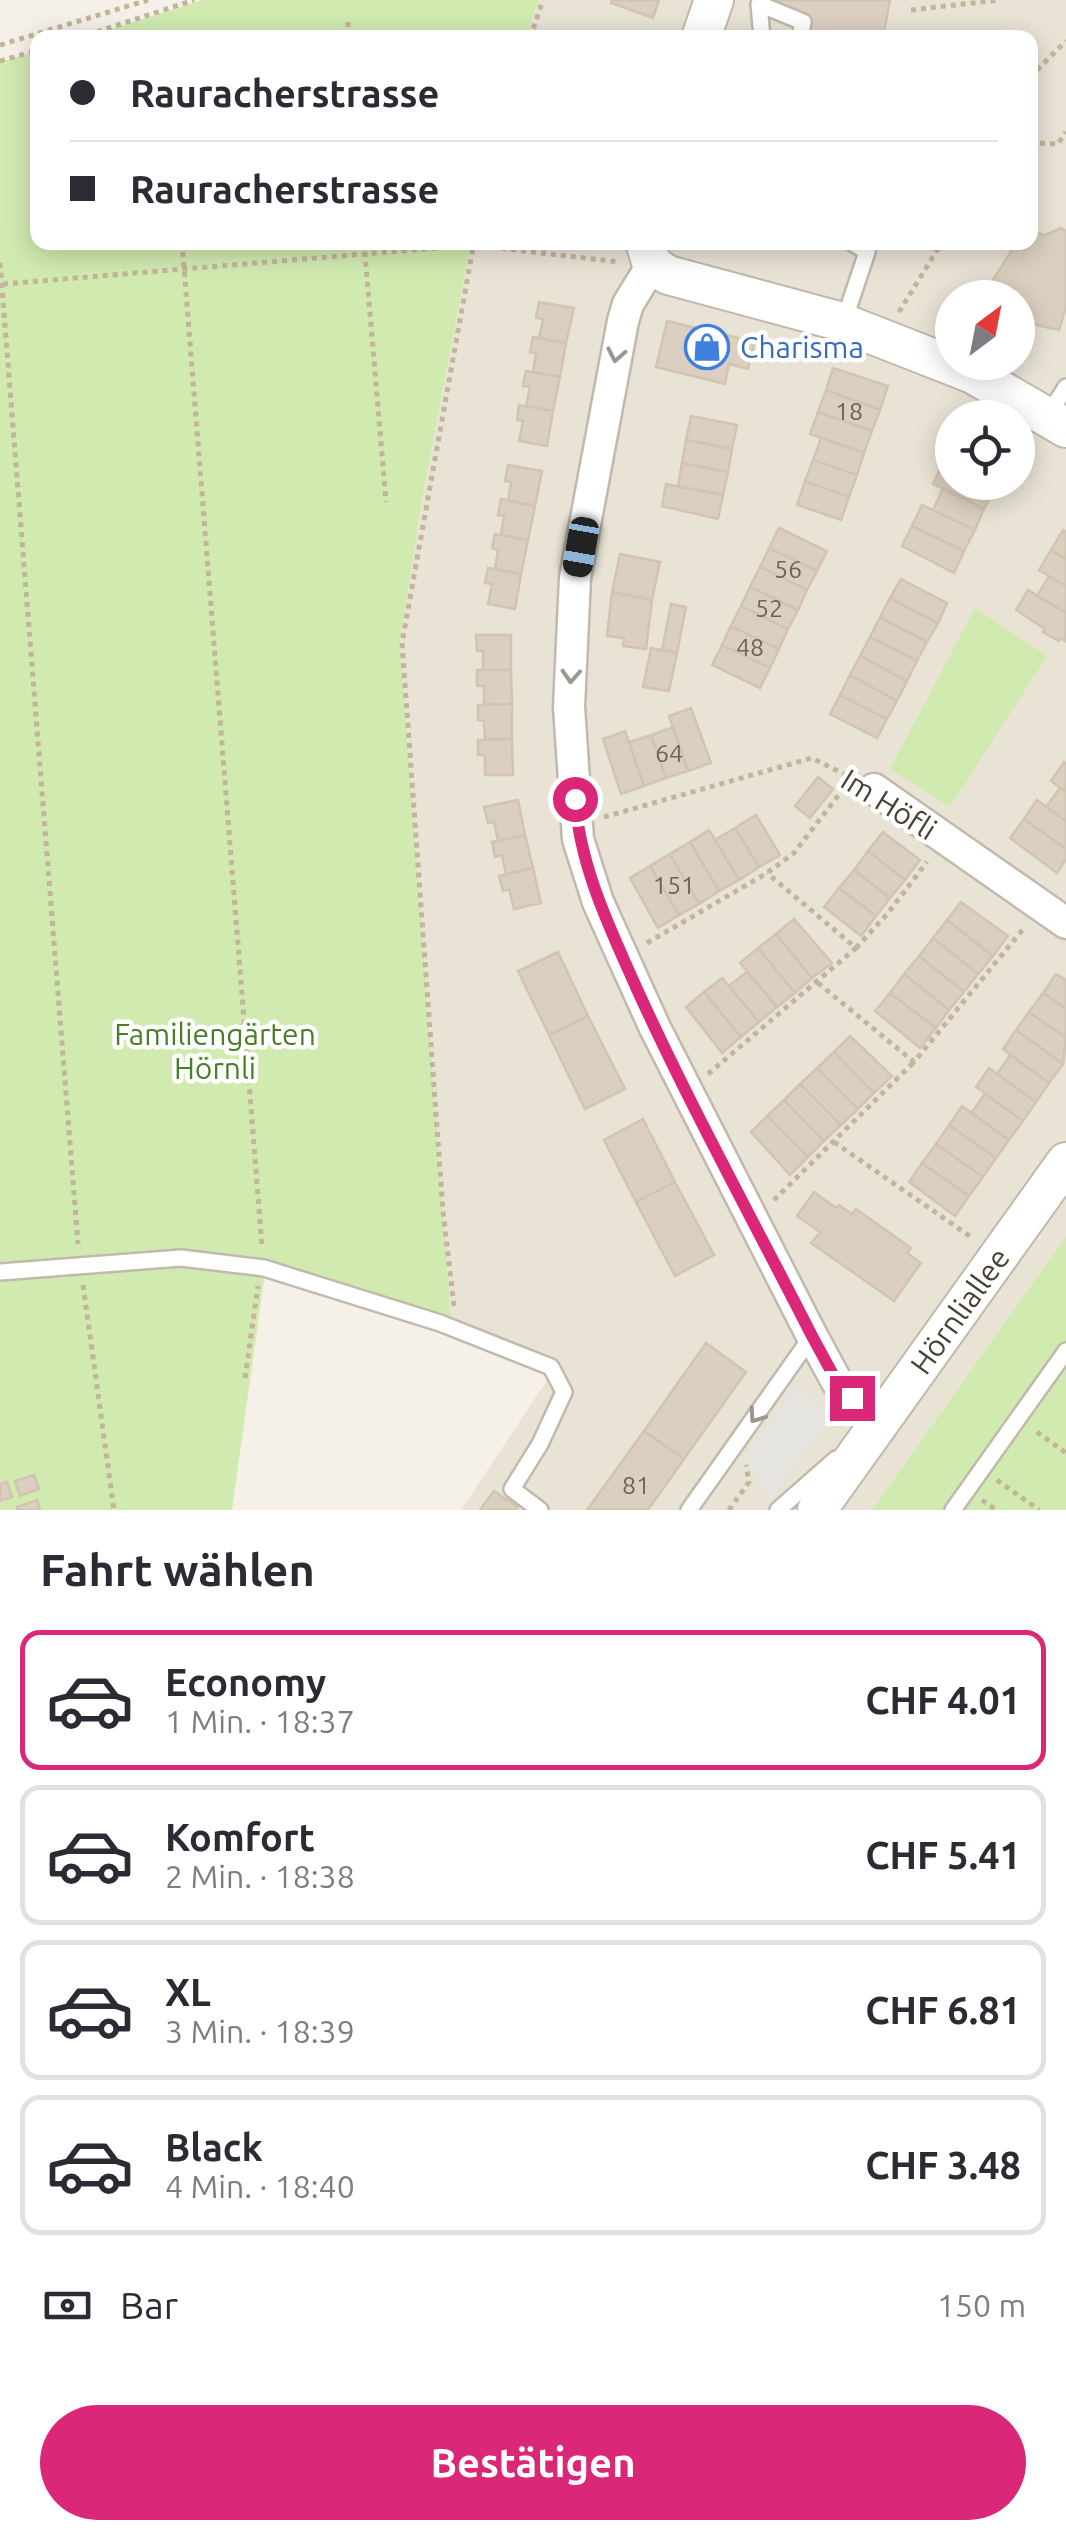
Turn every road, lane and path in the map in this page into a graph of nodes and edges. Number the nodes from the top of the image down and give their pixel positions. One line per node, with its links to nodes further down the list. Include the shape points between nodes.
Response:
1 (148, 0): 8 (path)
2 (194, 0): 9 (path)
3 (543, 0): 11 (path)
4 (714, 0): 12 (street)
5 (999, 0): 6 (path)
6 (911, 10)
7 (348, 22): 10 (path)
8 (49, 30)
9 (102, 30)
10 (348, 30)
11 (533, 30)
12 (704, 30)
13 (761, 30): 14 (lane, via 759,4 804,22)
14 (802, 30)
15 (30, 36): 17 (path)
16 (1066, 41): 20 (path)
17 (0, 45)
18 (30, 53): 19 (path)
19 (0, 62)
20 (1038, 68)
21 (1066, 132): 22 (path, via 1058,144)
22 (1038, 143)
23 (183, 250): 33 (path)
24 (365, 250): 30 (path)
25 (409, 250): 30 (path)
26 (473, 250): 56 (path, via 402,644)
27 (578, 250): 31 (path)
28 (864, 250): 35 (lane)
29 (937, 250): 36 (path)
30 (365, 254): 33 (path); 38 (path)
31 (648, 254): 35 (street, via 675,278); 40 (street, one-way to 40, via 623,320 576,578 570,708)
32 (0, 262): 34 (path)
33 (184, 269): 34 (path); 54 (path)
34 (1, 285): 53 (path)
35 (843, 324): 36 (street)
36 (882, 339): 37 (street)
37 (1060, 411)
38 (386, 502)
39 (863, 784): 40 (path, Im Höfli, via 812,758); 41 (street, Im Höfli); 42 (path)
40 (577, 825): 45 (street, via 598,902)
41 (944, 838): 43 (street, Im Höfli); 44 (path)
42 (768, 873): 44 (path); 45 (path)
43 (1054, 914): 47 (path)
44 (856, 948): 46 (path)
45 (623, 957): 48 (street)
46 (818, 983): 47 (path); 48 (path)
47 (914, 1062): 49 (path)
48 (687, 1092): 51 (street)
49 (834, 1142): 51 (path); 52 (path)
50 (1066, 1162): 52 (street, Hörnliallee)
51 (753, 1221): 57 (street)
52 (998, 1256): 61 (street, Hörnliallee)
53 (80, 1266): 54 (lane, via 181,1258); 55 (lane); 64 (path)
54 (264, 1268): 56 (lane); 59 (path)
55 (0, 1272)
56 (457, 1330): 65 (lane, via 551,1367 564,1392 512,1490)
57 (812, 1336): 61 (street, via 837,1382); 66 (lane, one-way to 66)
58 (1066, 1351): 60 (lane)
59 (245, 1378)
60 (1018, 1419): 62 (path); 63 (lane)
61 (880, 1421): 67 (lane); 68 (street, Hörnliallee)
62 (1066, 1453)
63 (982, 1470): 69 (lane); 70 (path)
64 (114, 1510)
65 (540, 1510)
66 (689, 1510)
67 (778, 1510)
68 (817, 1510)
69 (953, 1510)
70 (1040, 1510)

